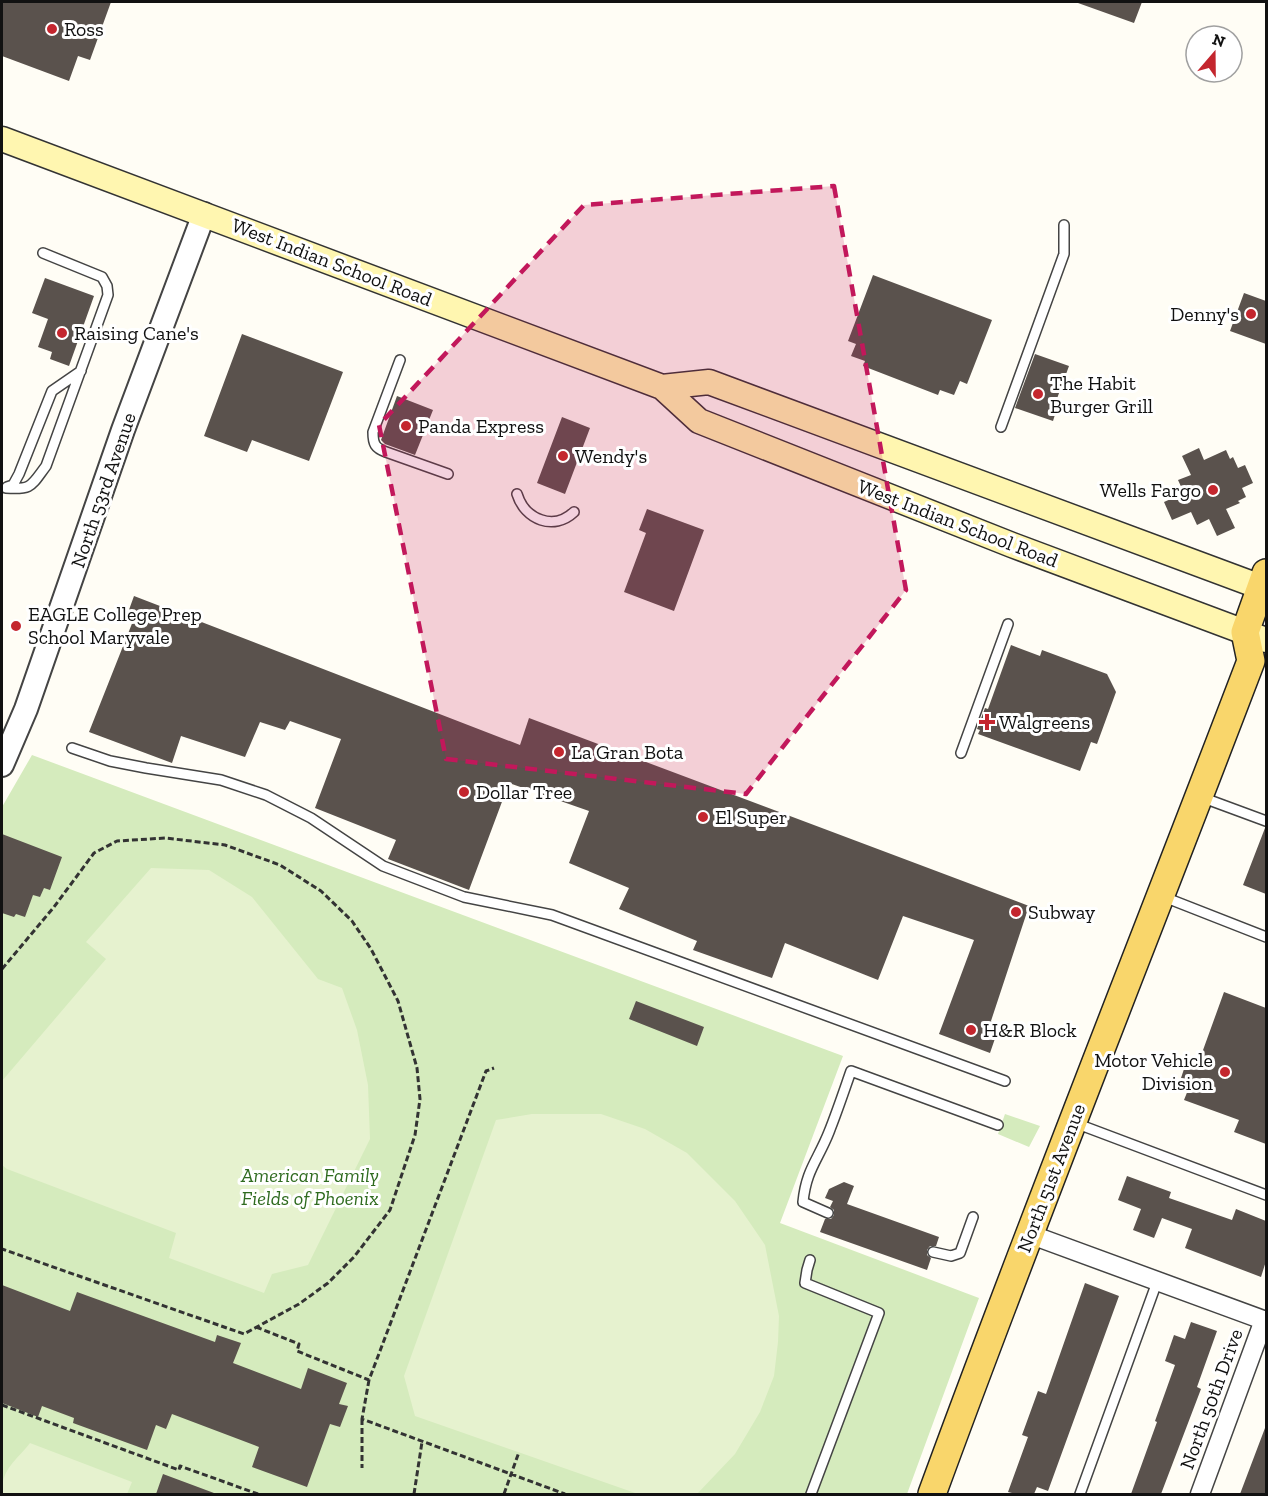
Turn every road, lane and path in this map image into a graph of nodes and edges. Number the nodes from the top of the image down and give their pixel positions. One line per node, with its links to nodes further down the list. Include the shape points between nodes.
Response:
1 (2, 139): 2 (main road, West Indian School Road)
2 (204, 214): 7 (main road, West Indian School Road); 18 (street, North 53rd Avenue, via 123,430 27,709)
3 (1064, 225): 8 (lane, via 1064,254)
4 (43, 253): 6 (lane, via 102,277 107,286 108,295)
5 (400, 360): 9 (lane, via 373,432 373,442 386,452)
6 (81, 371): 10 (lane, via 52,392 19,474 13,485); 10 (lane, via 46,466 24,490)
7 (662, 387): 13 (main road, West Indian School Road, via 709,382); 15 (main road, West Indian School Road, via 699,422)
8 (1001, 427)
9 (448, 474)
10 (4, 487)
11 (517, 494): 12 (lane, via 525,511 549,523 567,519)
12 (574, 512)
13 (1265, 583): 15 (main road, North 51st Avenue)
14 (1008, 624): 17 (lane)
15 (1257, 646): 19 (main road, North 51st Avenue)
16 (72, 747): 25 (lane, via 119,763 221,780 266,795 312,818 383,866 464,897 552,915)
17 (961, 753)
18 (2, 765)
19 (1199, 796): 20 (lane); 21 (main road, North 51st Avenue)
20 (1266, 821)
21 (1161, 896): 22 (lane); 26 (main road, North 51st Avenue)
22 (1266, 937)
23 (2, 969): 37 (path, via 94,853 117,841 165,838 225,845 280,865 321,891 352,921 398,1001 417,1068 420,1099 415,1135 390,1210 354,1257 328,1283)
24 (494, 1068): 38 (path, via 486,1071)
25 (1005, 1080)
26 (1072, 1123): 28 (lane); 31 (main road, North 51st Avenue)
27 (998, 1125): 29 (lane, via 851,1071 805,1188 803,1202)
28 (1266, 1195)
29 (828, 1213)
30 (973, 1217): 33 (lane, via 960,1253 951,1256)
31 (1029, 1234): 35 (street); 50 (main road, North 51st Avenue)
32 (2, 1249): 37 (path, via 244,1334)
33 (933, 1252)
34 (810, 1260): 49 (lane, via 805,1283 879,1313)
35 (1157, 1282): 36 (street); 51 (lane)
36 (1265, 1320): 52 (street, North 50th Drive)
37 (256, 1328): 38 (path, via 299,1344 297,1351)
38 (369, 1380): 40 (path)
39 (2, 1405): 45 (path, via 179,1470 180,1466)
40 (362, 1419): 41 (path); 43 (path)
41 (423, 1442): 44 (path); 46 (path)
42 (519, 1452): 44 (path)
43 (362, 1468)
44 (511, 1475): 47 (path); 48 (path)
45 (258, 1494)
46 (414, 1494)
47 (504, 1494)
48 (565, 1494)
49 (812, 1494)
50 (932, 1494)
51 (1080, 1494)
52 (1200, 1494)

